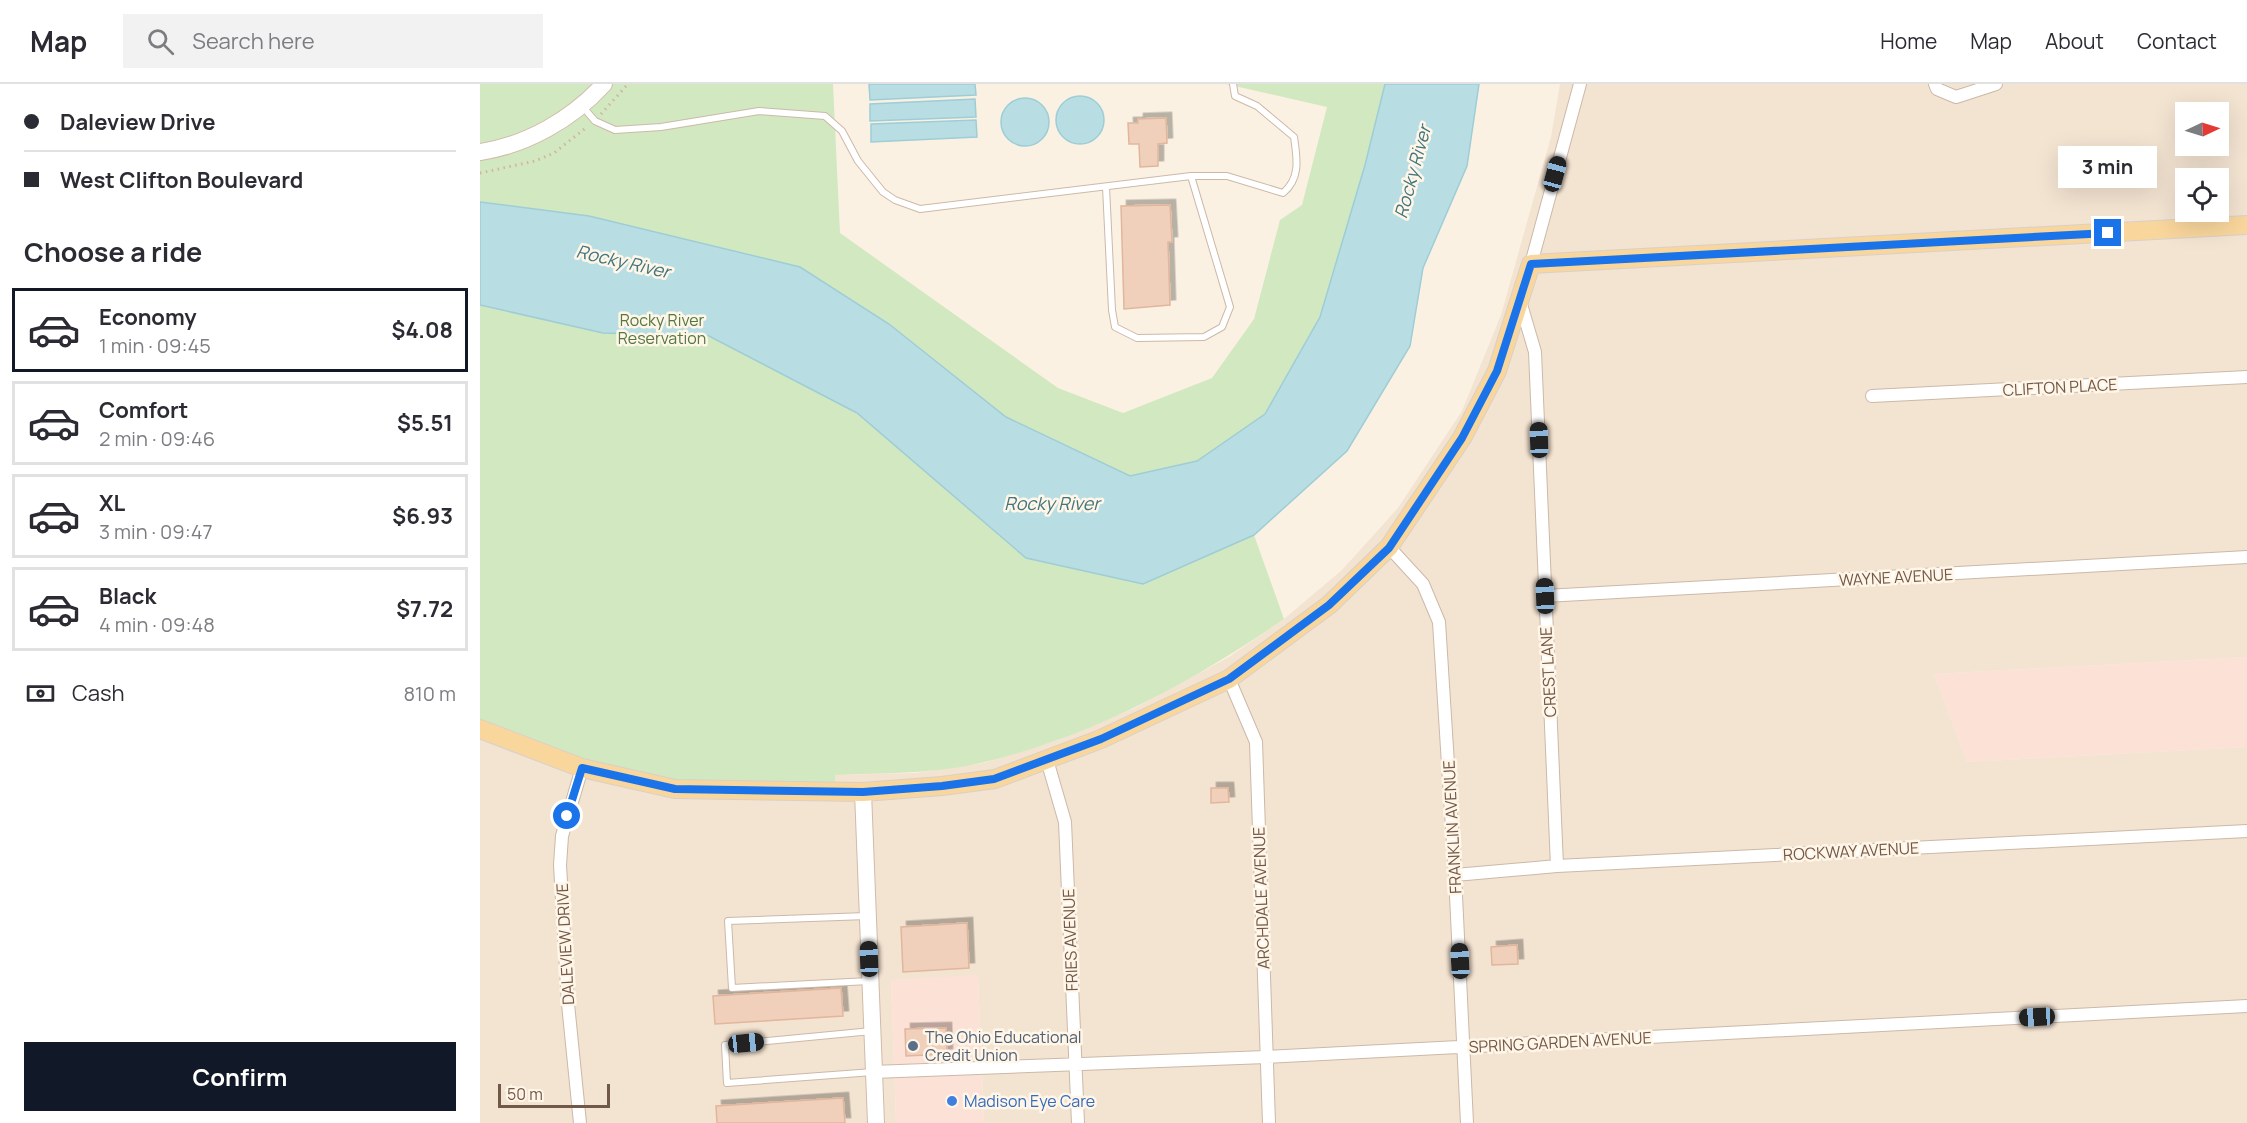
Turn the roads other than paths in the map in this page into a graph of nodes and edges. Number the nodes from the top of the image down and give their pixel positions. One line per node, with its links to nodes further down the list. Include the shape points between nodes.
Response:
1 (604, 84): 6 (main road)
2 (1233, 84): 8 (lane, via 1235,96 1257,106 1294,137 1298,165 1291,186 1283,193 1227,176)
3 (1580, 84): 11 (street)
4 (1935, 84): 5 (street, via 1937,89 1956,97)
5 (1996, 84)
6 (582, 106): 7 (main road, via 520,141); 9 (lane, via 595,120 615,130 661,127 759,111 825,116 842,131 858,161 883,192 920,209)
7 (480, 152)
8 (1191, 176): 9 (lane); 9 (lane, via 1230,308 1222,327 1204,337 1137,338 1115,327)
9 (1106, 187)
10 (2247, 225): 11 (main road)
11 (1531, 264): 12 (main road)
12 (1520, 301): 15 (main road, via 1497,371 1462,438); 17 (street, CREST LANE, via 1535,352)
13 (2247, 377): 14 (street, CLIFTON PLACE)
14 (1872, 396)
15 (1389, 548): 18 (main road, via 1329,605); 25 (street, FRANKLIN AVENUE, via 1423,584 1439,622)
16 (2247, 557): 17 (street, WAYNE AVENUE)
17 (1545, 596): 24 (street, CREST LANE)
18 (1229, 679): 20 (main road); 31 (street, ARCHDALE AVENUE, via 1256,742)
19 (480, 729): 21 (main road)
20 (1047, 760): 22 (main road, via 994,779); 32 (street, FRIES AVENUE, via 1065,822)
21 (582, 768): 22 (main road, via 675,789); 34 (street, DALEVIEW DRIVE, via 562,836 560,865)
22 (863, 792): 26 (main road)
23 (2247, 831): 24 (street, ROCKWAY AVENUE)
24 (1557, 866): 25 (street, ROCKWAY AVENUE)
25 (1455, 874): 30 (street, FRANKLIN AVENUE)
26 (868, 916): 27 (main road); 27 (lane, via 728,921 732,988)
27 (870, 981): 29 (main road)
28 (2247, 1006): 30 (street, SPRING GARDEN AVENUE)
29 (872, 1031): 33 (main road); 33 (lane, via 725,1045 727,1083)
30 (1464, 1047): 31 (street, SPRING GARDEN AVENUE); 38 (street, FRANKLIN AVENUE)
31 (1266, 1057): 32 (street, SPRING GARDEN AVENUE); 37 (street, ARCHDALE AVENUE)
32 (1075, 1065): 33 (street, SPRING GARDEN AVENUE); 36 (street, FRIES AVENUE)
33 (873, 1072): 35 (main road)
34 (580, 1123)
35 (876, 1123)
36 (1078, 1123)
37 (1269, 1123)
38 (1467, 1123)

